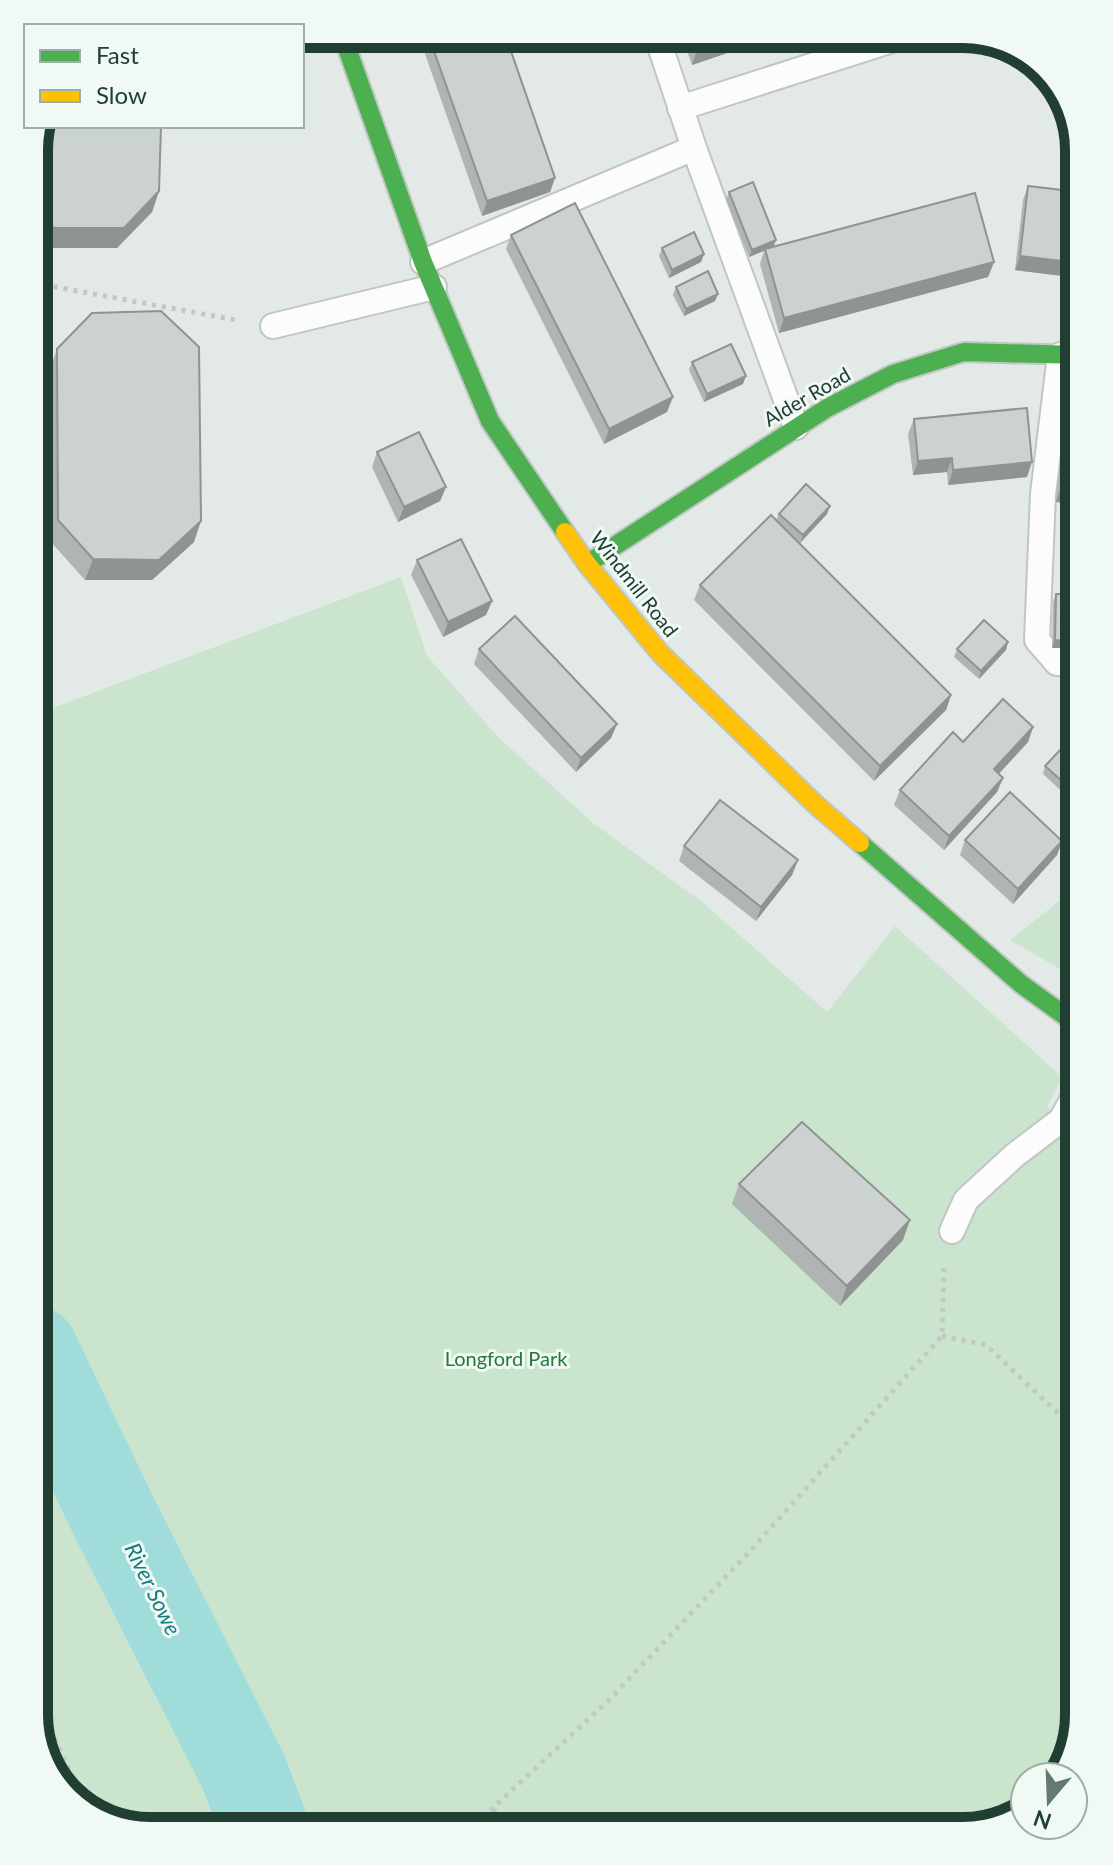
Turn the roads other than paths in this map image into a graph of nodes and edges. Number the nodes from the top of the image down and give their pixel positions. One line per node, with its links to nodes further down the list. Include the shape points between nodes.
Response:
1 (347, 48): 6 (street, Windmill Road)
2 (661, 48): 4 (lane)
3 (867, 48): 4 (lane)
4 (680, 108): 5 (lane)
5 (694, 148): 6 (lane); 11 (lane)
6 (423, 262): 7 (street, Windmill Road)
7 (434, 287): 8 (lane); 12 (street, Windmill Road, via 490,421)
8 (273, 326)
9 (1065, 355): 11 (street, Alder Road, via 964,352 893,374)
10 (1065, 381): 13 (lane, via 1043,494 1037,640 1057,663)
11 (796, 427): 12 (street, Alder Road)
12 (587, 564): 14 (street, Windmill Road, via 660,653 814,803 1021,984)
13 (1065, 663)
14 (1065, 1016)
15 (1065, 1113): 16 (lane, via 966,1200)
16 (952, 1231)

